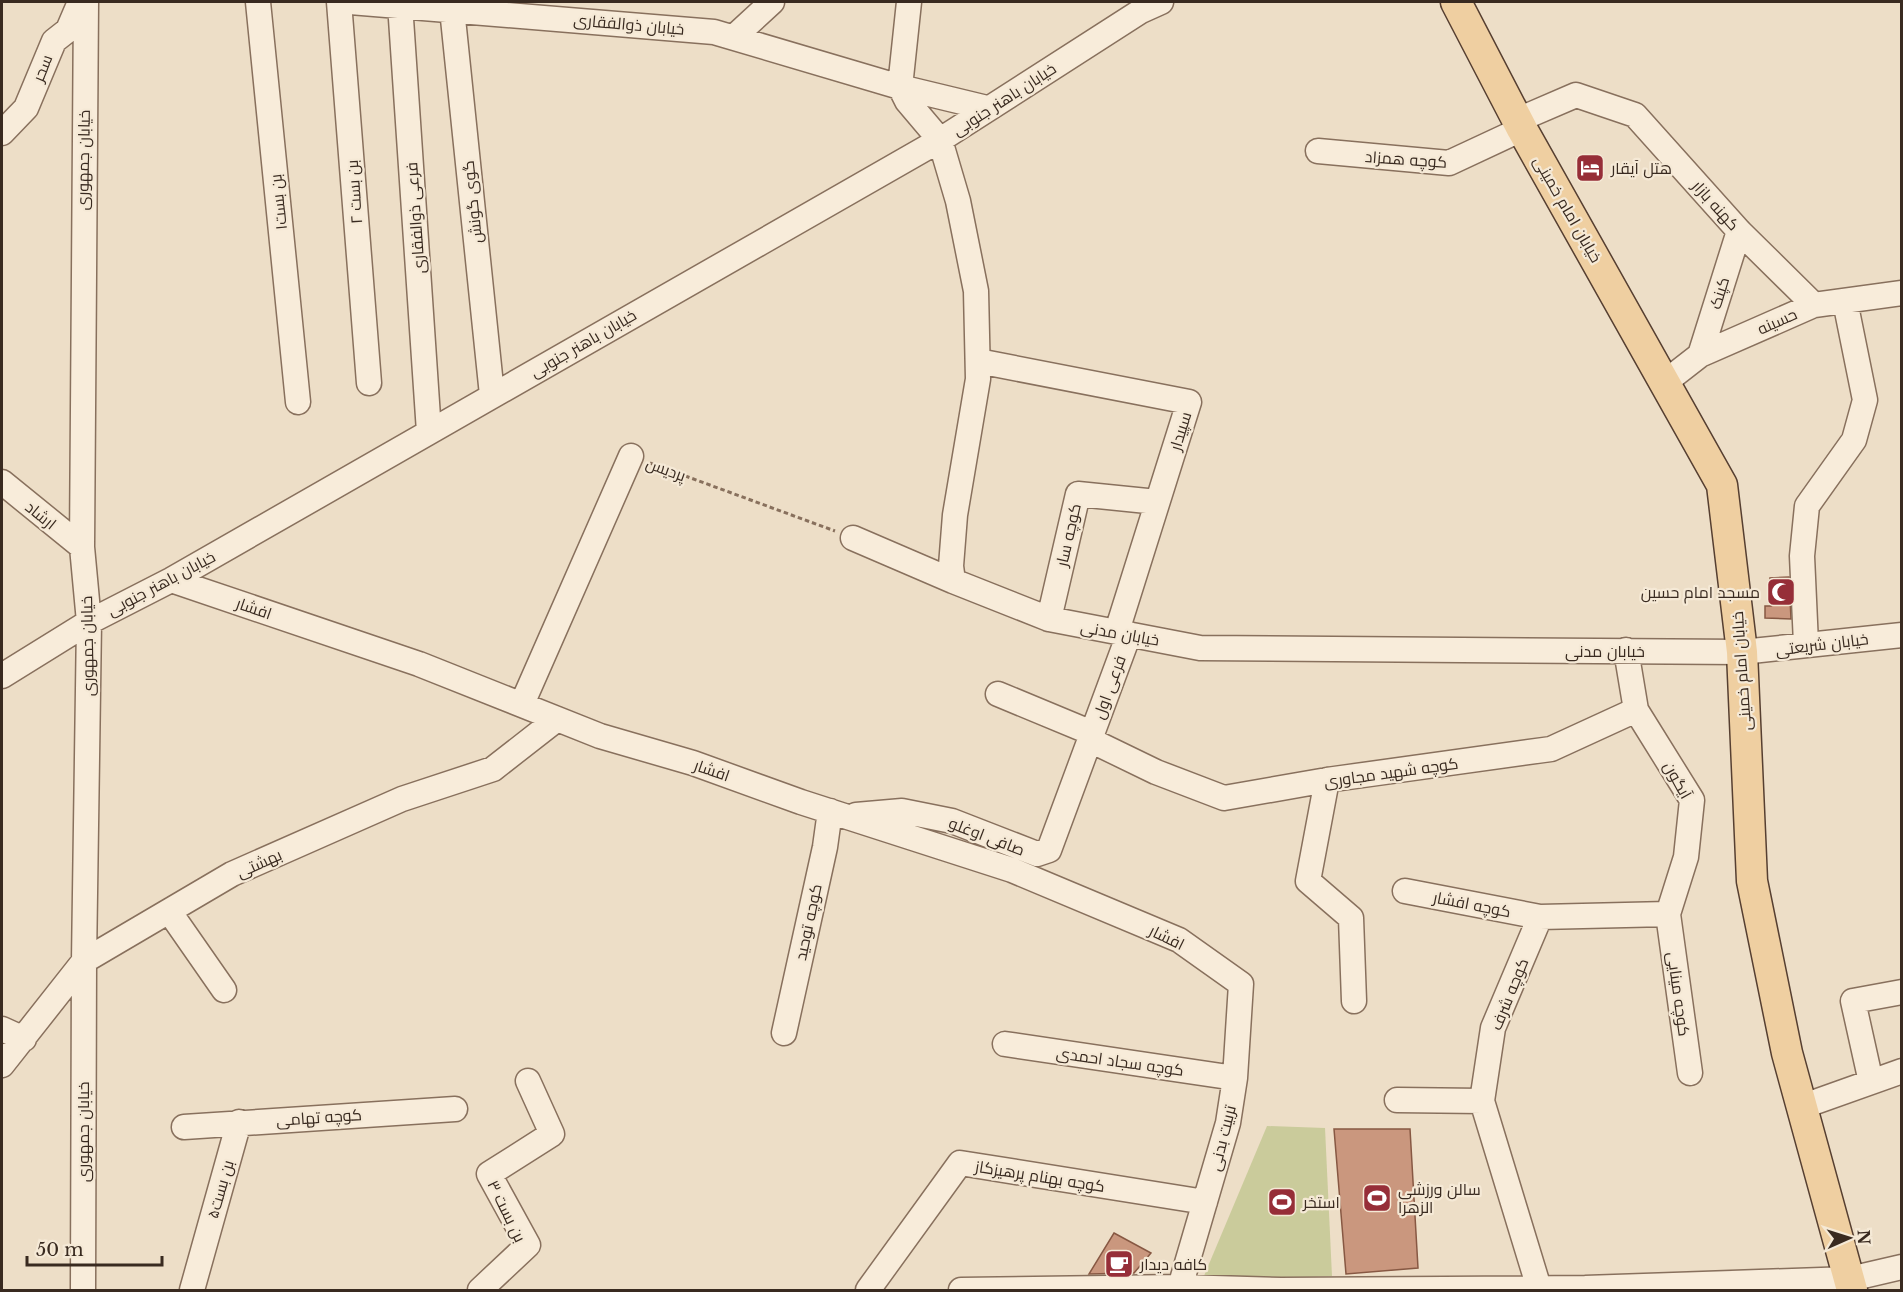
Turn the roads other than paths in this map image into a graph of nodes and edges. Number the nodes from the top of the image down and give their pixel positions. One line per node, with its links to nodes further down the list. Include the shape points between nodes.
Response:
1 (80, 2): 16 (street, سحر, via 68,30 54,41 26,108)
2 (86, 2): 34 (street, خیابان جمهوری)
3 (258, 2): 28 (street, بن بست۱)
4 (339, 2): 25 (street, بن بست ۲)
5 (350, 2): 10 (street, خیابان ذوالفقاری)
6 (772, 2): 12 (street)
7 (909, 2): 13 (street)
8 (1161, 2): 14 (street, خیابان باهنر جنوبی)
9 (1456, 2): 15 (main road, خیابان امام خمینی)
10 (400, 4): 11 (street, خیابان ذوالفقاری); 29 (street, فرعی ذوالفقاری)
11 (452, 9): 12 (street, خیابان ذوالفقاری); 27 (street, گوی گونش)
12 (734, 37): 13 (street, خیابان ذوالفقاری)
13 (900, 87): 14 (street, خیابان ذوالفقاری); 17 (street)
14 (987, 108): 17 (street, خیابان باهنر جنوبی)
15 (1520, 125): 18 (street, کوچه همزاد, via 1449,163); 19 (street, کهنه بازار, via 1576,95 1635,115); 26 (main road, خیابان امام خمینی)
16 (2, 133)
17 (940, 140): 24 (street, via 958,201 976,291); 27 (street, خیابان باهنر جنوبی)
18 (1318, 152)
19 (1739, 231): 22 (street, کهنه بازار); 23 (street, کپنک)
20 (1902, 293): 21 (street, حسینه)
21 (1845, 301): 22 (street, حسینه); 41 (street, via 1865,400 1854,440 1807,506 1802,556)
22 (1814, 304): 23 (street, حسینه)
23 (1700, 355): 26 (street, حسینه)
24 (978, 361): 32 (street, سپیدار, via 1189,402); 36 (street, via 955,515)
25 (369, 383)
26 (1664, 383): 43 (main road, خیابان امام خمینی, via 1722,485)
27 (492, 395): 29 (street, خیابان باهنر جنوبی)
28 (298, 402)
29 (429, 432): 35 (street, خیابان باهنر جنوبی)
30 (631, 456): 46 (street, پردیس)
31 (2, 482): 34 (street, ارشاد)
32 (1157, 502): 37 (street, کوچه سار, via 1078,494); 39 (street, سپیدار)
33 (853, 538): 36 (street)
34 (82, 547): 38 (street, خیابان جمهوری)
35 (171, 580): 38 (street, خیابان باهنر جنوبی); 46 (street, افشار, via 419,664)
36 (953, 580): 37 (street, خیابان مدنی)
37 (1048, 619): 39 (street, خیابان مدنی)
38 (89, 622): 44 (street, خیابان باهنر جنوبی); 56 (street, خیابان جمهوری)
39 (1123, 633): 42 (street, خیابان مدنی, via 1200,648); 49 (street, فرعی اول)
40 (1902, 635): 41 (street, خیابان شریعتی)
41 (1806, 644): 43 (street, خیابان شریعتی)
42 (1626, 650): 43 (street, خیابان مدنی); 47 (street)
43 (1742, 652): 73 (main road, خیابان امام خمینی, via 1752,881)
44 (2, 676)
45 (998, 694): 49 (street, کوچه شهید مجاوری)
46 (522, 704): 48 (street, افشار)
47 (1636, 710): 50 (street, کوچه شهید مجاوری, via 1551,749); 54 (street, آیگون, via 1692,800 1686,857)
48 (557, 718): 51 (street, افشار, via 600,736 693,763); 53 (street, بهشتی, via 493,769 402,799 232,874)
49 (1091, 737): 50 (street, کوچه شهید مجاوری, via 1156,772 1224,798); 51 (street, صافی اوغلو, via 1049,850 1037,854 952,820 902,811)
50 (1327, 780): 60 (street, via 1308,881 1352,918)
51 (837, 814): 57 (street, افشار, via 1012,870 1179,940); 62 (street, کوچه توحید, via 825,847)
52 (1405, 891): 55 (street, کوچه افشار)
53 (169, 911): 56 (street, بهشتی); 58 (street)
54 (1668, 914): 55 (street); 67 (street, کوچه مینایی)
55 (1540, 917): 72 (street, کوچه شرف, via 1493,1028)
56 (84, 961): 63 (street, بهشتی); 83 (street, خیابان جمهوری)
57 (1241, 984): 68 (street, تربیت بدنی)
58 (224, 990)
59 (1902, 992): 70 (street, via 1853,1001)
60 (1354, 1001)
61 (2, 1029): 63 (street)
62 (784, 1033)
63 (24, 1039): 65 (street, بهشتی)
64 (1005, 1044): 68 (street, کوچه سجاد احمدی)
65 (2, 1065)
66 (1902, 1071): 70 (street)
67 (1690, 1073)
68 (1235, 1078): 77 (street, تربیت بدنی, via 1228,1124)
69 (528, 1081): 85 (street, بن بست ۳, via 552,1134 489,1174 528,1245)
70 (1872, 1082): 73 (street)
71 (1397, 1100): 72 (street)
72 (1482, 1101): 81 (street, کوچه شرف)
73 (1801, 1107): 79 (main road, خیابان امام خمینی)
74 (455, 1108): 75 (street, کوچه تهامی)
75 (239, 1122): 76 (street, کوچه تهامی); 84 (street, بن بست۵)
76 (184, 1126)
77 (1205, 1202): 80 (street, تربیت بدنی); 86 (street, کوچه بهنام پرهیزکاز, via 960,1163)
78 (1902, 1267): 79 (street)
79 (1851, 1285): 82 (street)
80 (1180, 1287): 87 (street); 88 (street)
81 (1539, 1288): 82 (street); 89 (street)
82 (1585, 1289)
83 (83, 1290)
84 (192, 1290)
85 (480, 1290)
86 (868, 1290)
87 (961, 1290)
88 (1281, 1290): 89 (street)
89 (1379, 1290)

